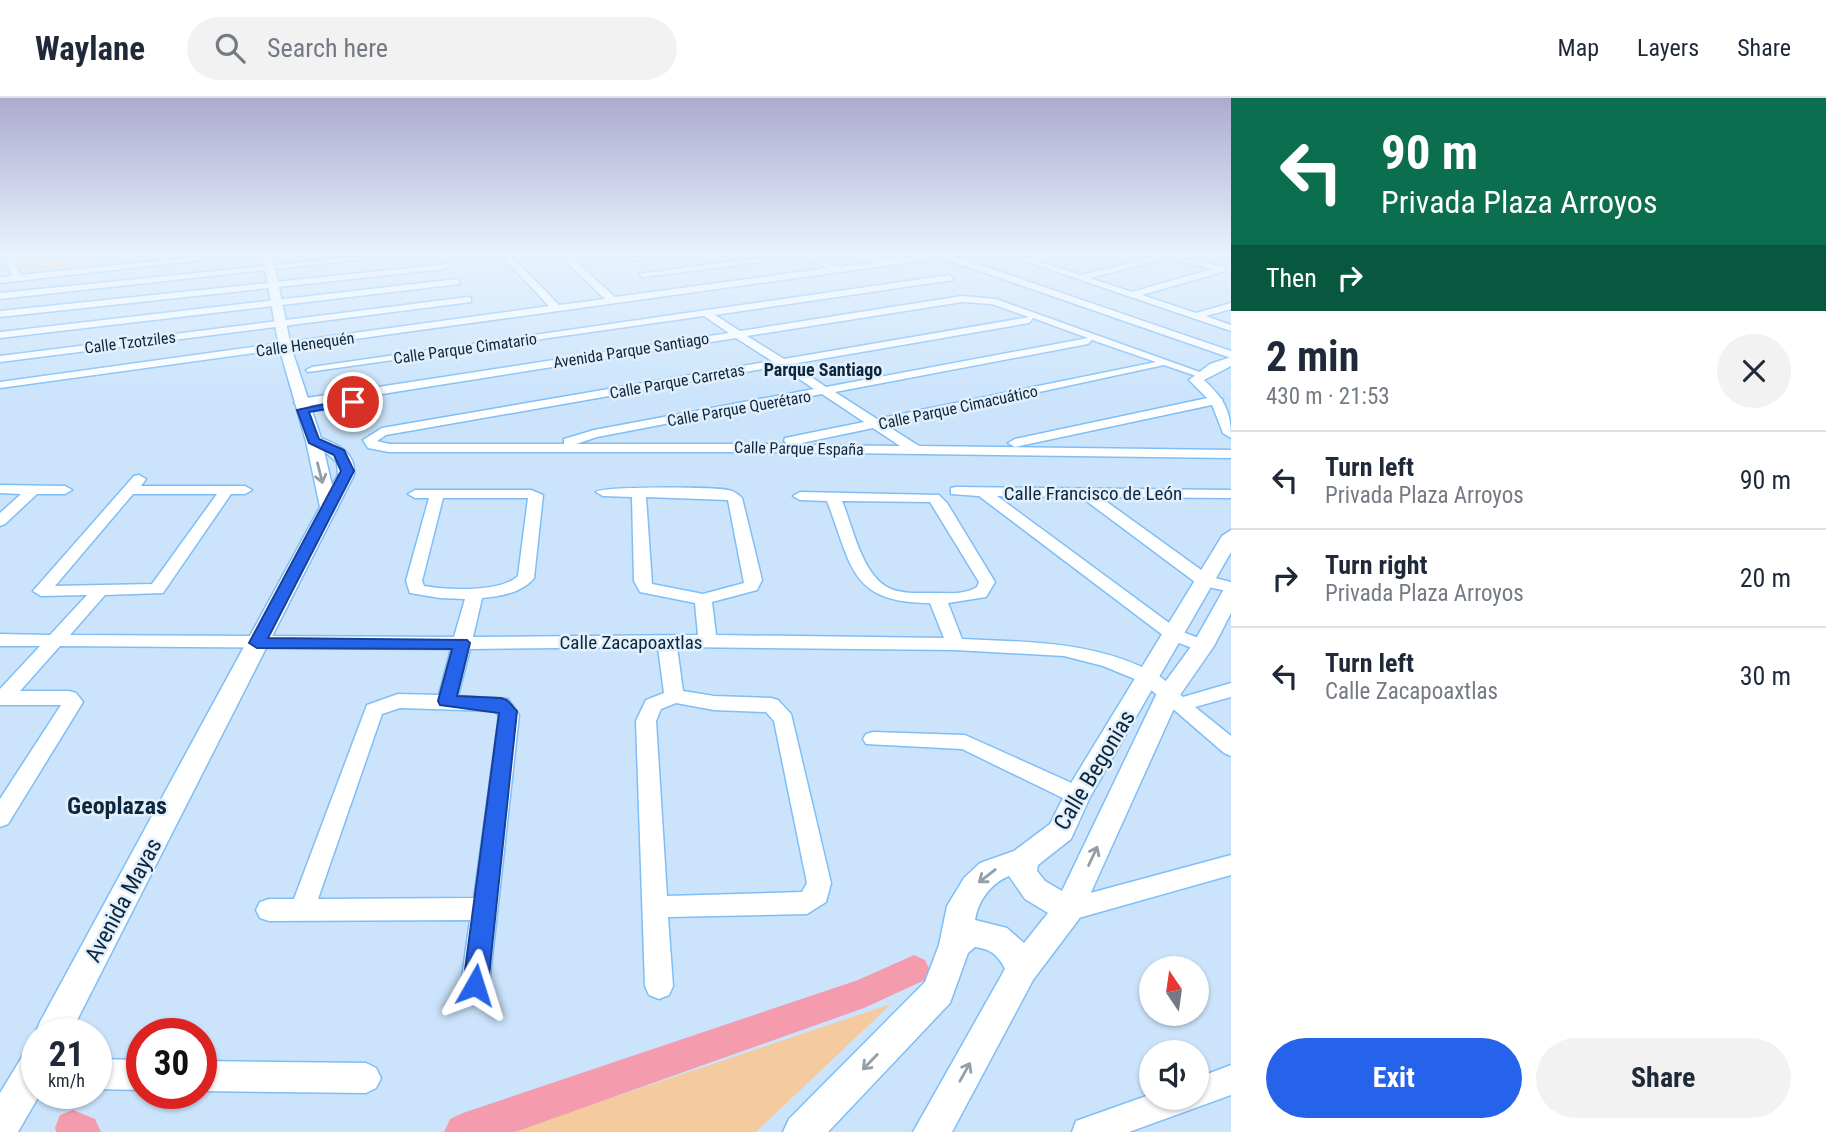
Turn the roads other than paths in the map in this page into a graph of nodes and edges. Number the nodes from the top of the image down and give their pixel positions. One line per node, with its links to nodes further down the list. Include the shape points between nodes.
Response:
1 (42, 300): 17 (street)
2 (119, 300): 17 (street)
3 (293, 300): 14 (street)
4 (466, 300): 22 (street, Calle Tzotziles)
5 (468, 300): 25 (street)
6 (549, 300): 16 (street)
7 (610, 300): 16 (street, Calle Henequén)
8 (788, 300): 18 (street, Calle Parque Cimatario)
9 (946, 300): 27 (street, Avenida Parque Santiago)
10 (978, 300): 13 (street, Avenida Parque Santiago)
11 (1076, 300): 31 (street)
12 (1148, 300): 20 (street)
13 (993, 301): 37 (street, Avenida Parque Santiago)
14 (277, 302): 22 (street); 24 (street)
15 (1231, 306): 20 (street)
16 (556, 308): 25 (street, Calle Henequén)
17 (40, 309): 19 (street); 24 (street)
18 (704, 312): 25 (street, Calle Parque Cimatario); 27 (street)
19 (0, 314)
20 (1196, 316): 23 (street)
21 (1029, 320): 27 (street, Avenida Parque Santiago, via 977,305 955,305); 28 (street, Avenida Parque Santiago); 34 (street, Calle Parque Carretas)
22 (279, 323): 29 (street); 32 (street, Calle Tzotziles)
23 (1231, 328)
24 (35, 331): 26 (street)
25 (490, 331): 29 (street, Calle Henequén); 30 (street); 36 (street, Calle Parque Cimatario)
26 (0, 335)
27 (742, 336): 34 (street); 41 (street, Avenida Parque Santiago); 41 (street, Avenida Parque Santiago, via 519,364)
28 (1088, 341): 35 (street, Avenida Parque Santiago); 39 (street, Calle Parque Querétaro)
29 (285, 347): 38 (street, Calle Henequén); 41 (street)
30 (506, 352)
31 (1231, 355)
32 (0, 359)
33 (1231, 361): 37 (street)
34 (782, 362): 39 (street); 44 (street, Calle Parque Carretas, via 382,432)
35 (1160, 365): 37 (street, Avenida Parque Santiago); 42 (street, Calle Parque Cimacuático)
36 (312, 370)
37 (1199, 378): 40 (street)
38 (0, 385)
39 (828, 392): 42 (street); 46 (street, Calle Parque Querétaro, via 594,434)
40 (1224, 400): 43 (street); 49 (street)
41 (301, 406): 45 (street)
42 (876, 424): 47 (street, Calle Parque Cimacuático); 48 (street)
43 (1231, 433)
44 (369, 440): 46 (street, Calle Parque España, via 389,448)
45 (313, 441): 66 (street, one-way to 66); 66 (street, Avenida Mayas, via 340,453 347,465)
46 (556, 446): 47 (street, Calle Parque España)
47 (755, 448): 48 (street, Calle Parque España)
48 (915, 450): 49 (street, Calle Parque España)
49 (984, 450): 50 (street, Calle Parque España)
50 (1231, 454)
51 (0, 489): 52 (street)
52 (33, 489): 54 (street); 67 (street)
53 (227, 489): 55 (street); 71 (street, via 162,585 150,591); 71 (street, via 135,484 41,592)
54 (65, 490)
55 (245, 490)
56 (639, 491): 58 (street); 75 (street, via 646,588); 75 (street, via 735,498 754,580 743,590)
57 (956, 491): 59 (street, Calle Francisco de León)
58 (603, 492)
59 (983, 492): 60 (street, Calle Francisco de León); 76 (street)
60 (1085, 493): 63 (street, Calle Francisco de León); 69 (street)
61 (415, 494): 62 (street)
62 (438, 494): 72 (street, via 414,585 425,592); 72 (street, via 536,495 525,582 510,590)
63 (1231, 494)
64 (800, 496): 65 (street)
65 (832, 497): 74 (street, via 871,584 890,594); 74 (street, via 937,500 986,586 975,595)
66 (328, 505): 81 (street, Avenida Mayas)
67 (0, 521)
68 (1231, 536): 69 (street, Calle Begonias)
69 (1205, 580): 70 (street); 76 (street, Calle Begonias)
70 (1231, 587)
71 (99, 592): 78 (street)
72 (475, 593): 82 (street)
73 (1231, 593): 84 (street, Calle Begonias)
74 (937, 598): 83 (street)
75 (703, 599): 79 (street)
76 (1174, 635): 84 (street); 86 (street, Calle Begonias)
77 (0, 640): 78 (street, Calle Zacapoaxtlas)
78 (54, 641): 81 (street, Calle Zacapoaxtlas); 88 (street)
79 (708, 641): 80 (street, Calle Zacapoaxtlas); 83 (street, Calle Zacapoaxtlas)
80 (667, 642): 82 (street, Calle Zacapoaxtlas); 87 (street)
81 (257, 643): 82 (street, Calle Zacapoaxtlas); 105 (street, Avenida Mayas)
82 (461, 643): 89 (street)
83 (955, 645): 86 (street, Calle Zacapoaxtlas, via 1064,650 1109,661)
84 (1203, 646): 86 (street, Calle Begonias)
85 (1231, 690): 86 (street)
86 (1166, 692): 91 (street, Calle Zacapoaxtlas); 92 (street, Calle Begonias); 100 (street, Calle Begonias, one-way to 86)
87 (674, 696): 96 (street, via 653,705 646,721); 96 (street, via 762,704 782,713 819,889 807,903)
88 (1, 698): 93 (street, via 69,698 74,702)
89 (447, 701): 98 (street, via 398,701 370,714); 99 (street, via 501,704 509,715)
90 (873, 739): 92 (street, via 965,742)
91 (1231, 748)
92 (1077, 795): 94 (street, Calle Begonias, via 1061,831)
93 (0, 818)
94 (1024, 859): 100 (street, via 1023,874 1035,890); 101 (street, Calle Begonias, one-way to 101, via 989,871 974,887 962,906)
95 (1231, 865): 100 (street)
96 (656, 907): 104 (street)
97 (269, 909): 98 (street)
98 (302, 909): 99 (street)
99 (484, 909): 103 (street)
100 (1068, 910): 102 (street, Calle Begonias)
101 (955, 945): 102 (street, via 969,933 992,934 1013,949); 113 (street, Calle Begonias, one-way to 113, via 938,992)
102 (1021, 970): 114 (street, Calle Begonias, one-way to 102)
103 (475, 985)
104 (659, 986)
105 (60, 1018)
106 (217, 1076): 107 (street)
107 (366, 1078)
108 (1231, 1080): 109 (street)
109 (1209, 1088)
110 (21, 1093): 112 (street)
111 (1148, 1110): 115 (street)
112 (0, 1128)
113 (802, 1132)
114 (932, 1132)
115 (1087, 1132)

